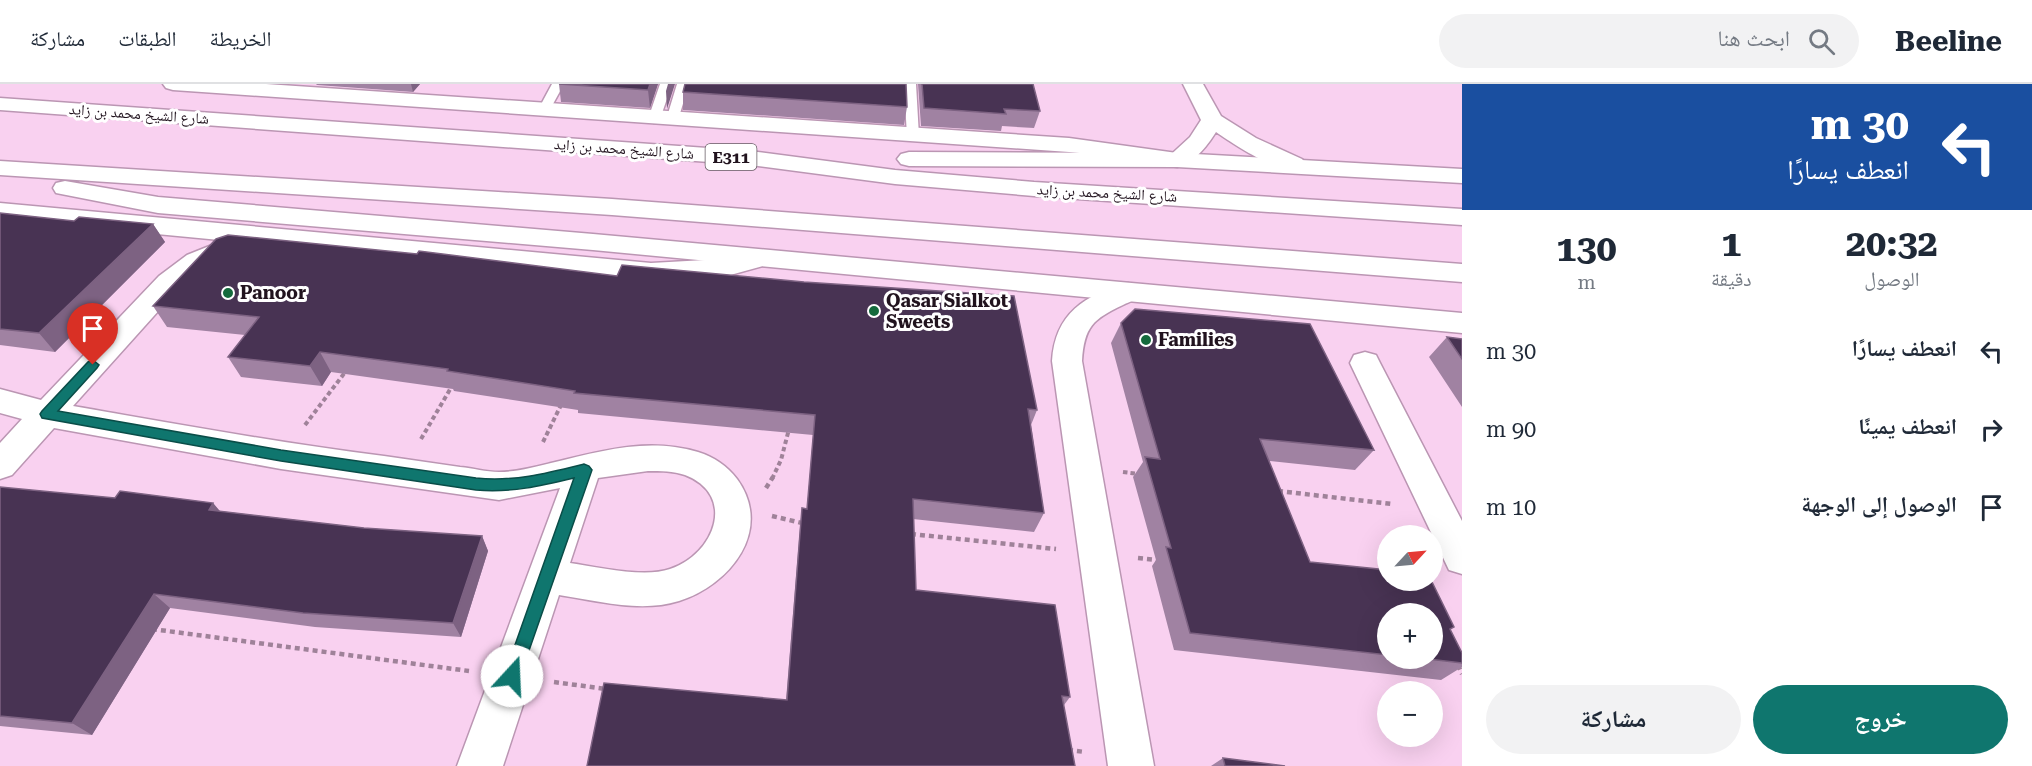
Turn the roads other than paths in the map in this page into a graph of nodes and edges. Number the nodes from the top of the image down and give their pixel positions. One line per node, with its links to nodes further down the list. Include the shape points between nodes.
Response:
1 (173, 84): 2 (main road)
2 (183, 84): 8 (main road)
3 (558, 84): 8 (lane)
4 (666, 84): 10 (lane)
5 (683, 84): 10 (lane)
6 (910, 84): 12 (lane)
7 (1193, 84): 11 (main road)
8 (540, 102): 10 (main road)
9 (0, 104): 13 (main road, شارع الشيخ محمد بن زايد / E311)
10 (663, 119): 12 (main road)
11 (1212, 120): 14 (main road, via 1199,141); 15 (main road)
12 (913, 135): 14 (main road, via 1111,148)
13 (750, 158): 14 (main road); 19 (main road, شارع الشيخ محمد بن زايد / E311, via 895,177 1034,189)
14 (1178, 160): 15 (main road)
15 (1294, 165): 17 (main road)
16 (5, 169): 21 (main road, via 90,194 158,205); 22 (main road, via 566,204)
17 (1462, 176)
18 (0, 211): 20 (main road)
19 (1462, 217)
20 (270, 235): 21 (main road, via 651,272 723,268); 27 (main road, via 214,252 182,271)
21 (760, 258): 23 (main road)
22 (1462, 273)
23 (1128, 292): 24 (main road); 32 (main road, via 1086,312 1066,342)
24 (1462, 323)
25 (1365, 363): 30 (main road)
26 (0, 401): 27 (main road)
27 (47, 414): 28 (main road); 29 (main road, via 281,456 499,486)
28 (0, 465)
29 (584, 470): 31 (main road); 31 (main road, via 650,457 694,464 714,476 727,493 734,513 732,536 721,556 702,574 677,585 650,589)
30 (1462, 558)
31 (548, 577): 33 (main road)
32 (1131, 762)
33 (480, 766)

